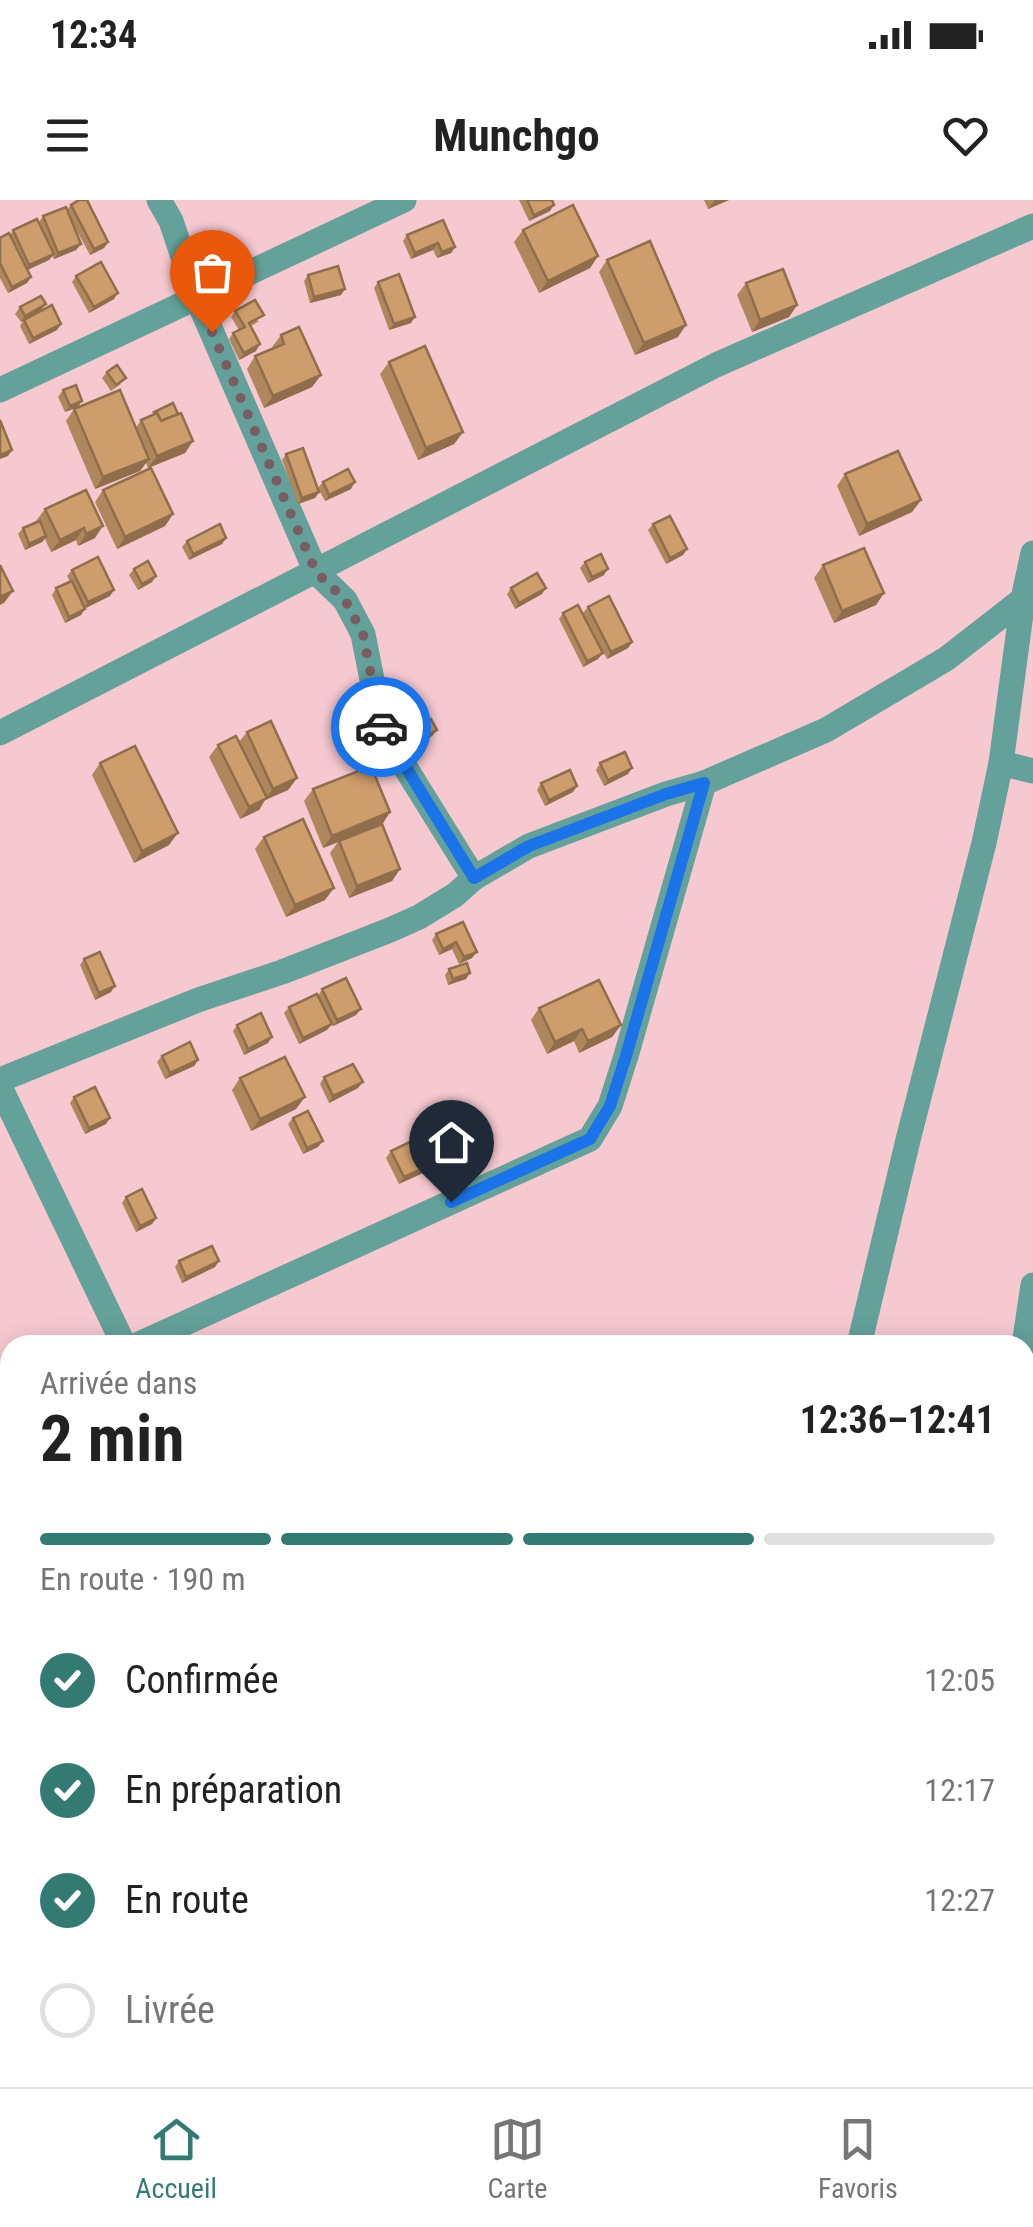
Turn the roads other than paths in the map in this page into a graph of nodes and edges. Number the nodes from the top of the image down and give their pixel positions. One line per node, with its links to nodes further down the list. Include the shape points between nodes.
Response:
1 (159, 200): 4 (street)
2 (404, 200): 4 (street)
3 (1033, 226): 7 (street, via 716,366)
4 (196, 298): 5 (street); 7 (street)
5 (0, 390)
6 (1033, 553): 8 (street)
7 (316, 572): 9 (street); 13 (street, via 345,600 363,634 382,730)
8 (1028, 601): 10 (street); 12 (street, via 826,730)
9 (0, 733)
10 (1002, 763): 11 (street); 18 (street)
11 (1033, 771)
12 (704, 783): 13 (street, via 529,846); 17 (street, via 610,1106 590,1139)
13 (474, 878): 14 (street, via 390,930 198,1000)
14 (0, 1084): 16 (street)
15 (1033, 1285): 19 (street)
16 (119, 1335)
17 (160, 1335)
18 (861, 1335)
19 (1025, 1335)

